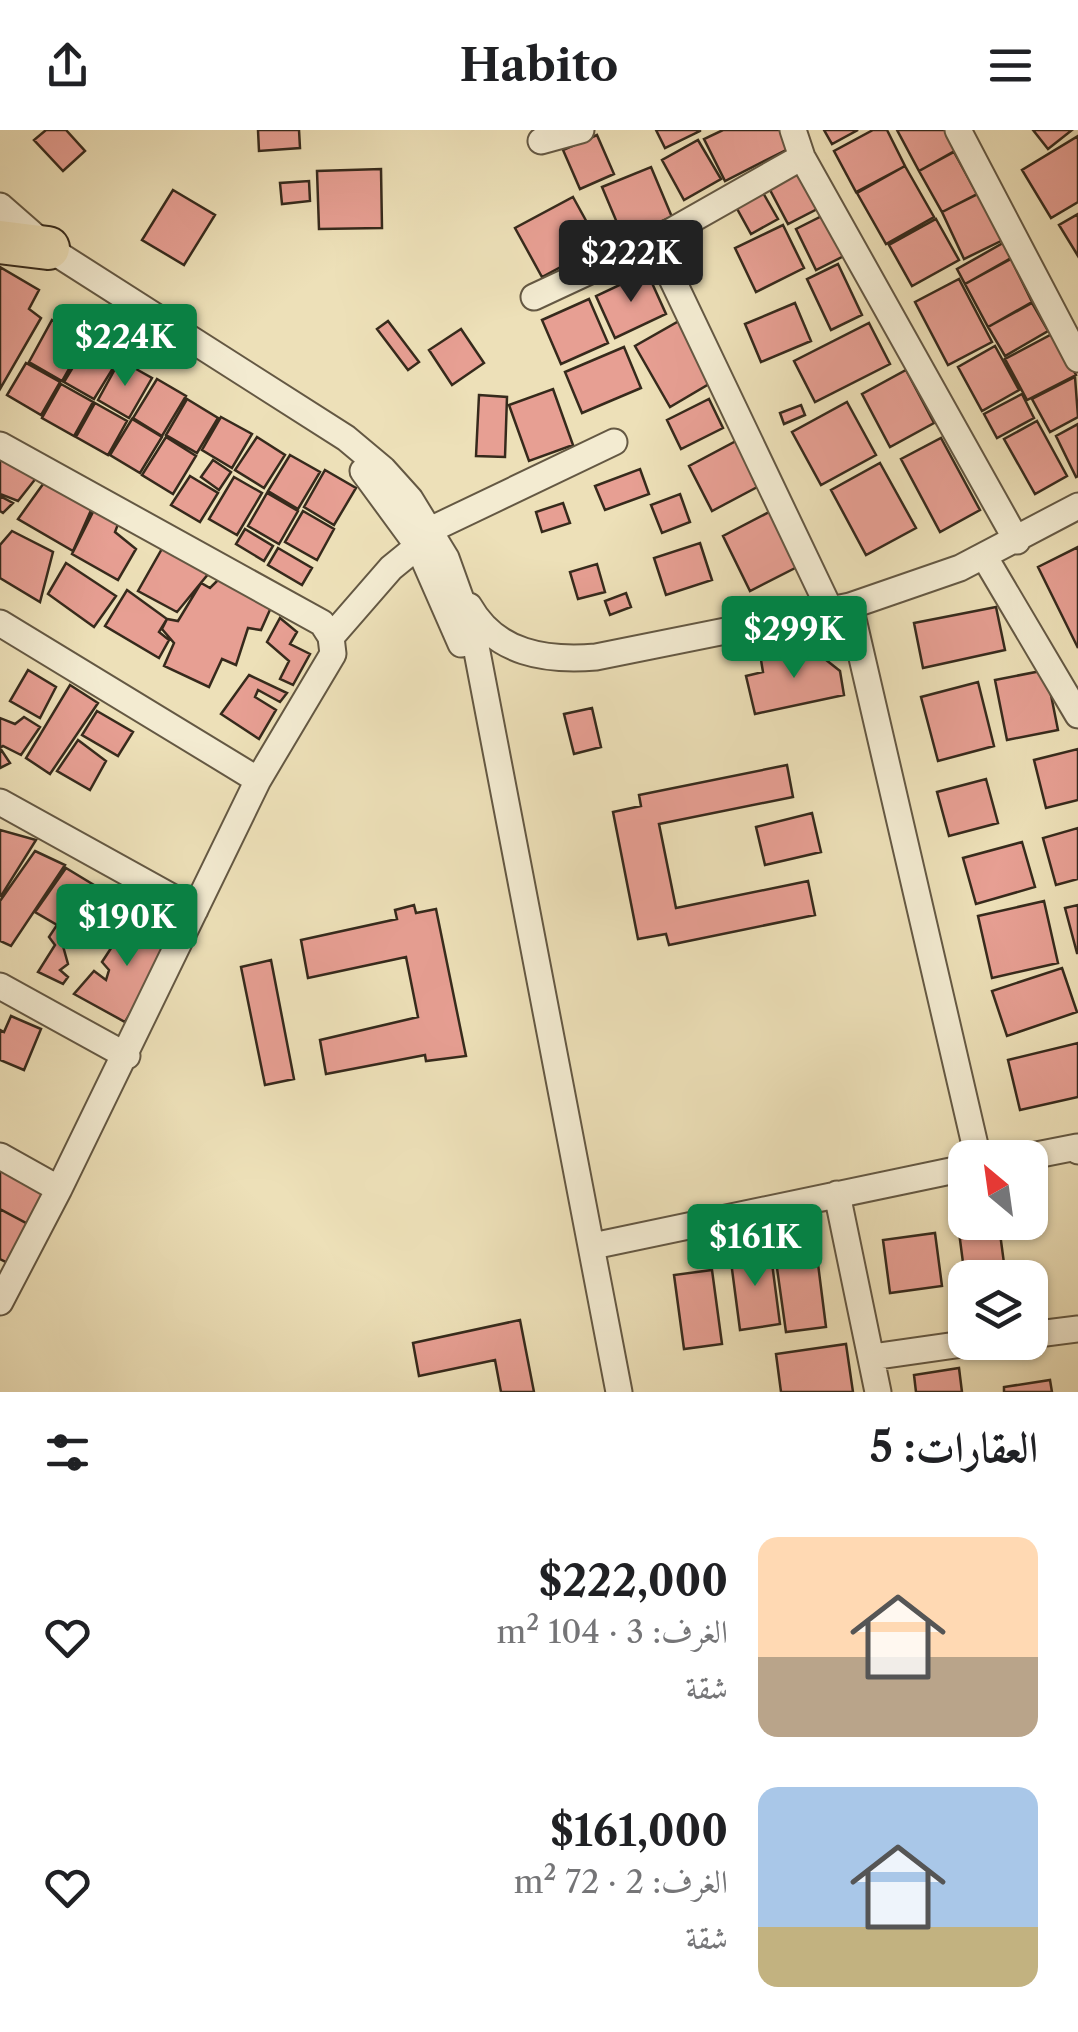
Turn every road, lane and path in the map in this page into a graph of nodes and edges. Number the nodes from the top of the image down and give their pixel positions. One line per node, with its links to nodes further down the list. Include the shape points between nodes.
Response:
1 (581, 130): 4 (street)
2 (793, 130): 5 (street)
3 (958, 130): 11 (street)
4 (541, 141)
5 (802, 157): 7 (street); 16 (street)
6 (0, 206): 9 (street)
7 (654, 241): 10 (street); 19 (street)
8 (0, 242): 9 (highway)
9 (48, 248): 15 (street, via 346,438 383,469)
10 (534, 297)
11 (1078, 359)
12 (614, 442): 15 (street)
13 (0, 444): 21 (street, via 322,623)
14 (1078, 506): 16 (street)
15 (424, 538): 18 (street); 21 (street); 22 (street)
16 (1017, 540): 17 (street)
17 (984, 556): 19 (street); 23 (street)
18 (460, 590): 19 (street, via 498,640 558,660); 22 (street)
19 (840, 608): 29 (street)
20 (0, 623): 24 (street)
21 (331, 637): 24 (street, via 332,654)
22 (481, 684): 36 (street)
23 (1078, 715)
24 (258, 780): 26 (street)
25 (0, 802): 26 (street)
26 (196, 910): 28 (street)
27 (0, 986): 28 (street)
28 (127, 1056): 34 (street)
29 (973, 1140)
30 (1078, 1148): 31 (street)
31 (1048, 1153)
32 (0, 1156): 34 (street)
33 (948, 1171): 35 (street)
34 (59, 1189): 37 (street)
35 (837, 1194): 36 (street); 41 (street)
36 (593, 1246): 42 (street)
37 (0, 1302)
38 (1078, 1329): 39 (street)
39 (1048, 1333)
40 (948, 1346): 41 (street)
41 (872, 1357): 43 (street)
42 (619, 1392)
43 (878, 1392)

